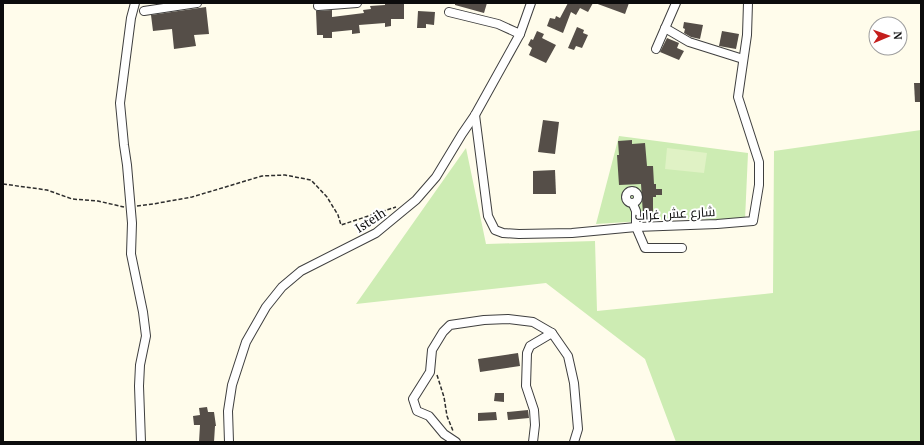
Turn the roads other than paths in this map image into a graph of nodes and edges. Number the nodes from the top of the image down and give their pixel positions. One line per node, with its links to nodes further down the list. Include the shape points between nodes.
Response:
1 (135, 3): 20 (street, via 120,103 132,223 131,254 146,336 139,379)
2 (197, 3): 8 (street)
3 (356, 3): 7 (street)
4 (531, 3): 11 (street, Isteih)
5 (676, 3): 10 (street)
6 (748, 3): 13 (street, شارع عش غراب)
7 (318, 6)
8 (144, 10)
9 (449, 12): 11 (street, via 498,24)
10 (665, 28): 12 (street); 13 (street, via 689,42)
11 (520, 34): 14 (street, Isteih)
12 (656, 49)
13 (743, 59): 16 (street, شارع عش غراب, via 738,97 759,162 759,185 753,221)
14 (475, 115): 16 (street, شارع عش غراب, via 488,216 495,230 519,234 572,233); 21 (street, Isteih, via 436,177 416,200 376,233 301,271 282,287 266,308 246,342 232,385 228,411)
15 (633, 204): 16 (street)
16 (636, 227): 17 (street, via 645,248)
17 (682, 248)
18 (552, 333): 19 (street, via 533,322 508,319 450,325 443,332 432,350 430,372 413,399 417,411 429,416 444,434); 22 (street, via 530,346 527,353 526,386 534,410); 23 (street, via 568,356 574,383 578,429)
19 (455, 439)
20 (141, 442)
21 (229, 442)
22 (533, 442)
23 (574, 442)

